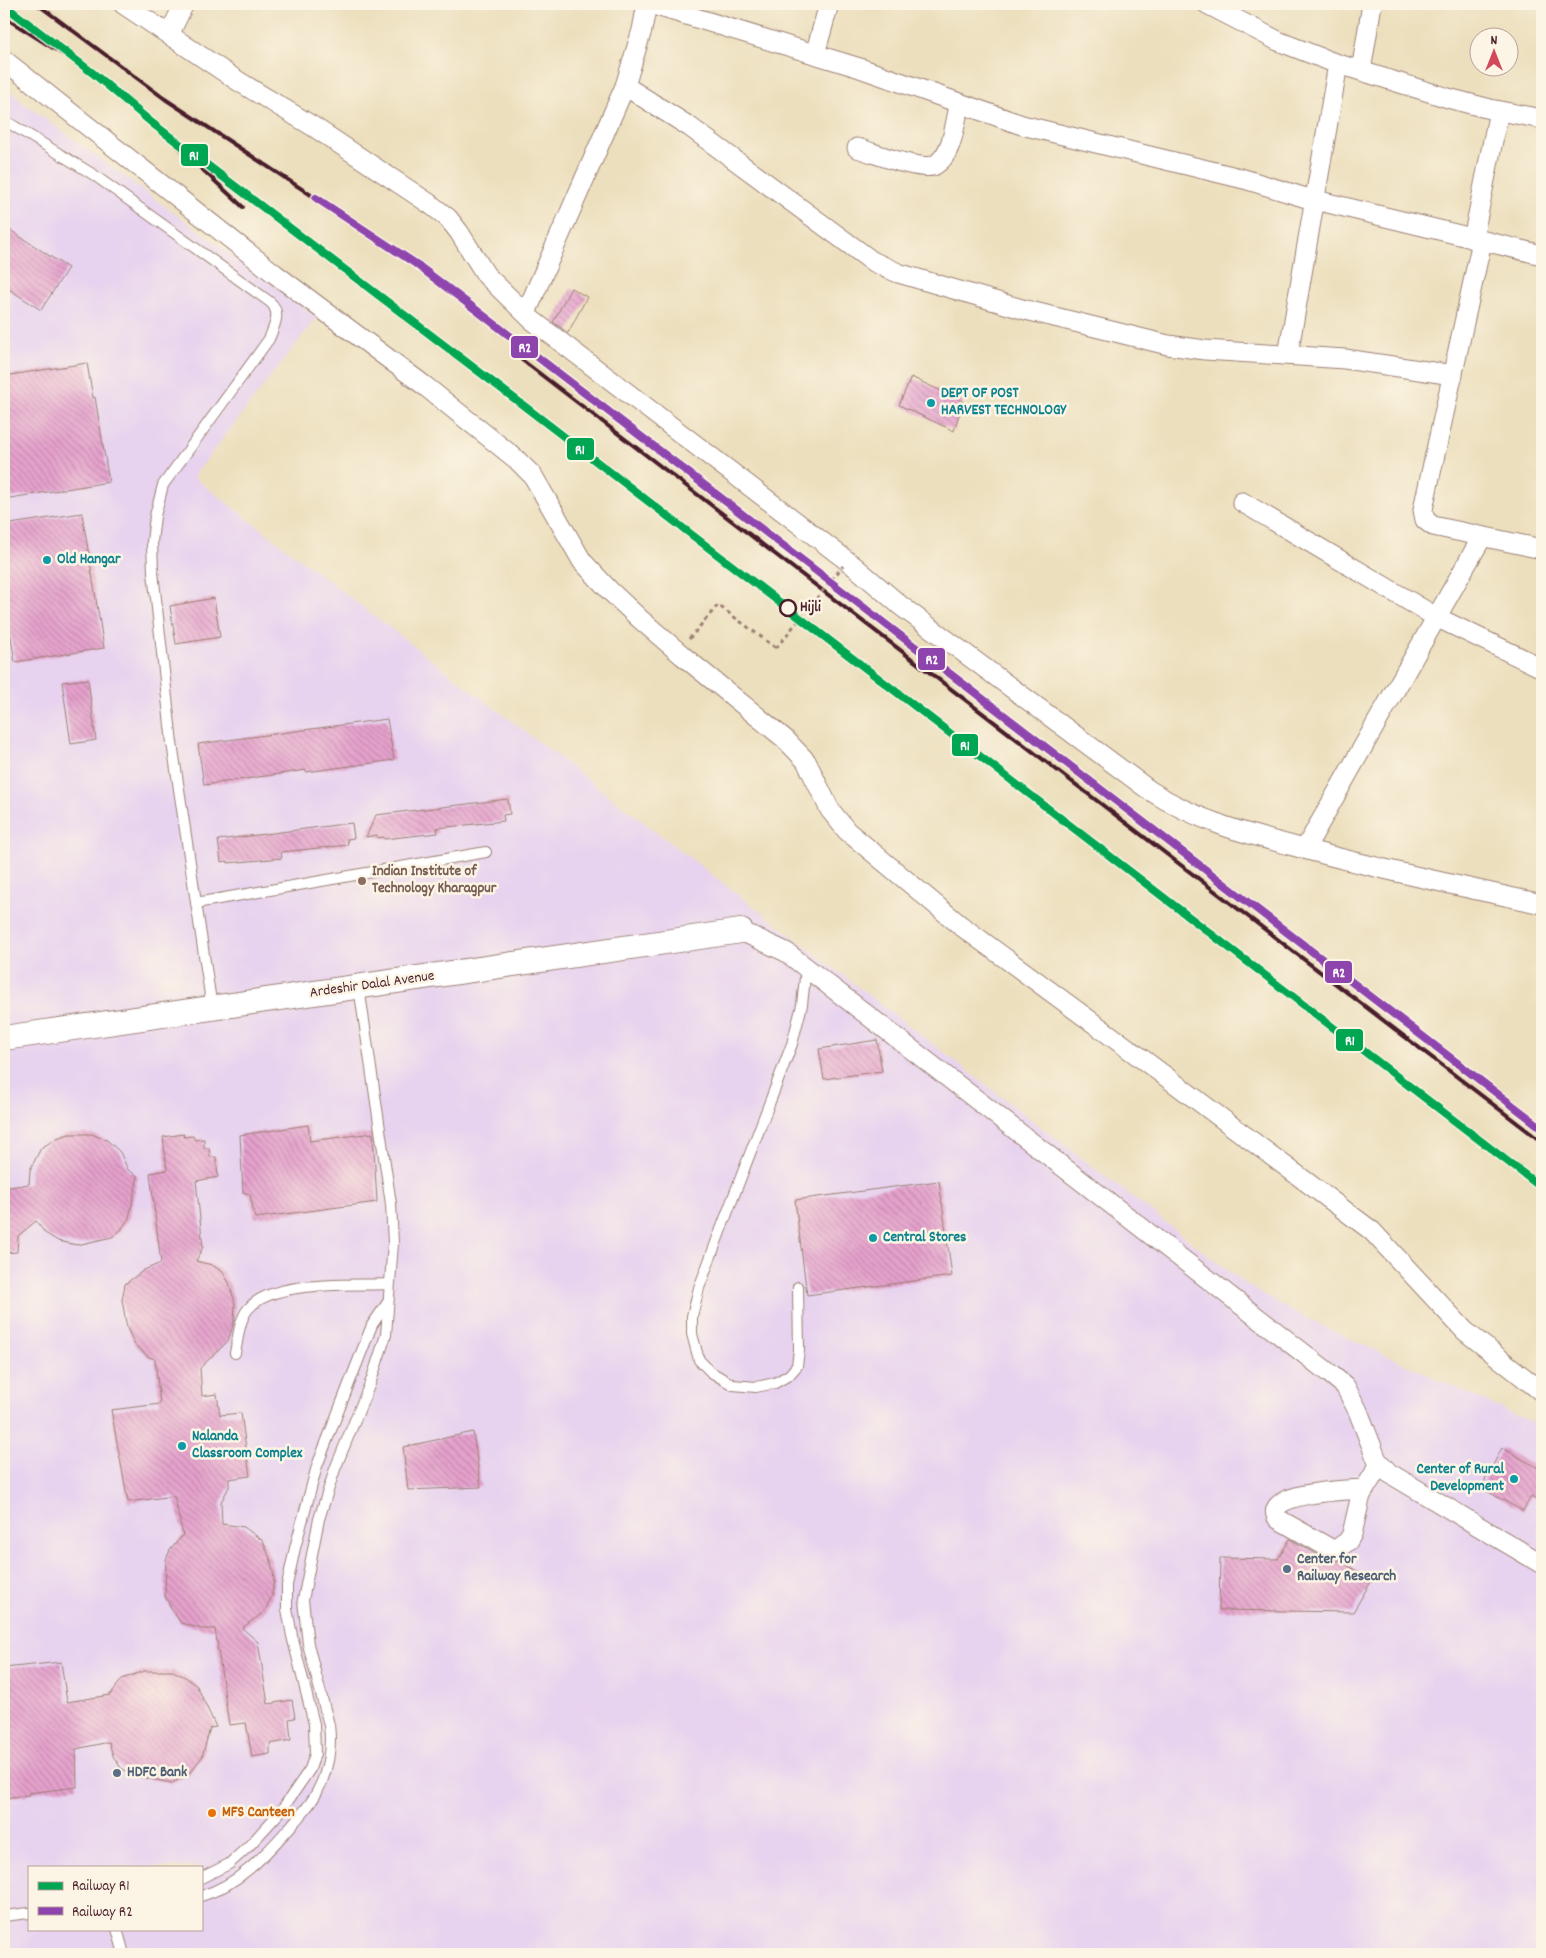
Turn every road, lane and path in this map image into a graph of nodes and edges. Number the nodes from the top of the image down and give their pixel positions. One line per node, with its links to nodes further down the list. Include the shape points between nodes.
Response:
1 (123, 4): 7 (street)
2 (184, 4): 7 (street)
3 (648, 4): 8 (street); 12 (street)
4 (829, 4): 8 (street)
5 (1207, 4): 10 (street, via 1278,41)
6 (1372, 4): 11 (street)
7 (169, 35): 21 (street, via 322,132 448,218 486,275)
8 (815, 54): 13 (street)
9 (4, 60): 29 (street, via 516,459 533,476 582,561 627,608)
10 (1338, 64): 11 (street); 18 (street)
11 (1361, 71): 14 (street)
12 (625, 86): 21 (street); 22 (street, via 690,127 872,261 898,273 1022,309 1168,345)
13 (960, 103): 17 (street, via 949,147 935,166 902,162); 18 (street, via 1022,126 1244,179)
14 (1499, 111): 15 (street); 19 (street)
15 (1542, 119)
16 (4, 120): 33 (lane, via 94,175 275,306 277,313 269,339 163,486 154,524 154,582 172,743)
17 (857, 148)
18 (1314, 200): 19 (street); 22 (street)
19 (1477, 240): 20 (street); 23 (street)
20 (1542, 255)
21 (526, 314): 31 (street, via 854,566 901,606 1172,806 1225,828)
22 (1288, 355): 23 (street, via 1346,359)
23 (1453, 375): 25 (street, via 1423,510 1425,520 1433,526)
24 (1242, 502): 28 (street)
25 (1482, 537): 26 (street); 28 (street)
26 (1542, 549)
27 (843, 566): 29 (path, bridge, via 776,648 718,605)
28 (1436, 617): 30 (street); 31 (street)
29 (678, 652): 44 (street, via 786,739 806,761 830,810 847,831 960,925 1372,1231 1465,1331)
30 (1542, 668)
31 (1305, 849): 34 (street, via 1384,870)
32 (486, 852): 33 (lane)
33 (196, 904): 38 (lane)
34 (1542, 904)
35 (741, 931): 36 (street, via 786,952); 37 (street, Ardeshir Dalal Avenue)
36 (806, 968): 41 (lane, via 802,1005 792,1044 723,1224 692,1316 692,1334 700,1360 711,1372 732,1385 756,1387 775,1383 789,1375 796,1366 799,1350); 45 (street, via 1330,1373 1345,1386)
37 (359, 987): 38 (street, Ardeshir Dalal Avenue); 40 (lane, via 391,1204)
38 (212, 1008): 39 (street, Ardeshir Dalal Avenue)
39 (4, 1038)
40 (390, 1284): 42 (lane); 43 (lane, via 290,1288 268,1295 247,1311)
41 (798, 1287)
42 (388, 1302): 48 (lane, via 372,1325 317,1466 287,1585 287,1609 314,1724 315,1754 310,1769 281,1811 229,1864); 49 (lane, via 386,1335 319,1519 303,1600 308,1644 331,1736 322,1780 306,1809 243,1875 224,1888)
43 (235, 1353)
44 (1542, 1392)
45 (1380, 1464): 46 (street); 47 (street, via 1422,1494)
46 (1365, 1489): 46 (street, via 1352,1534 1337,1549 1302,1534 1275,1515 1278,1504 1291,1498)
47 (1542, 1564)
48 (202, 1878)
49 (202, 1896)
50 (28, 1913): 51 (lane)
51 (4, 1916)
52 (117, 1930): 53 (lane)
53 (124, 1954)

